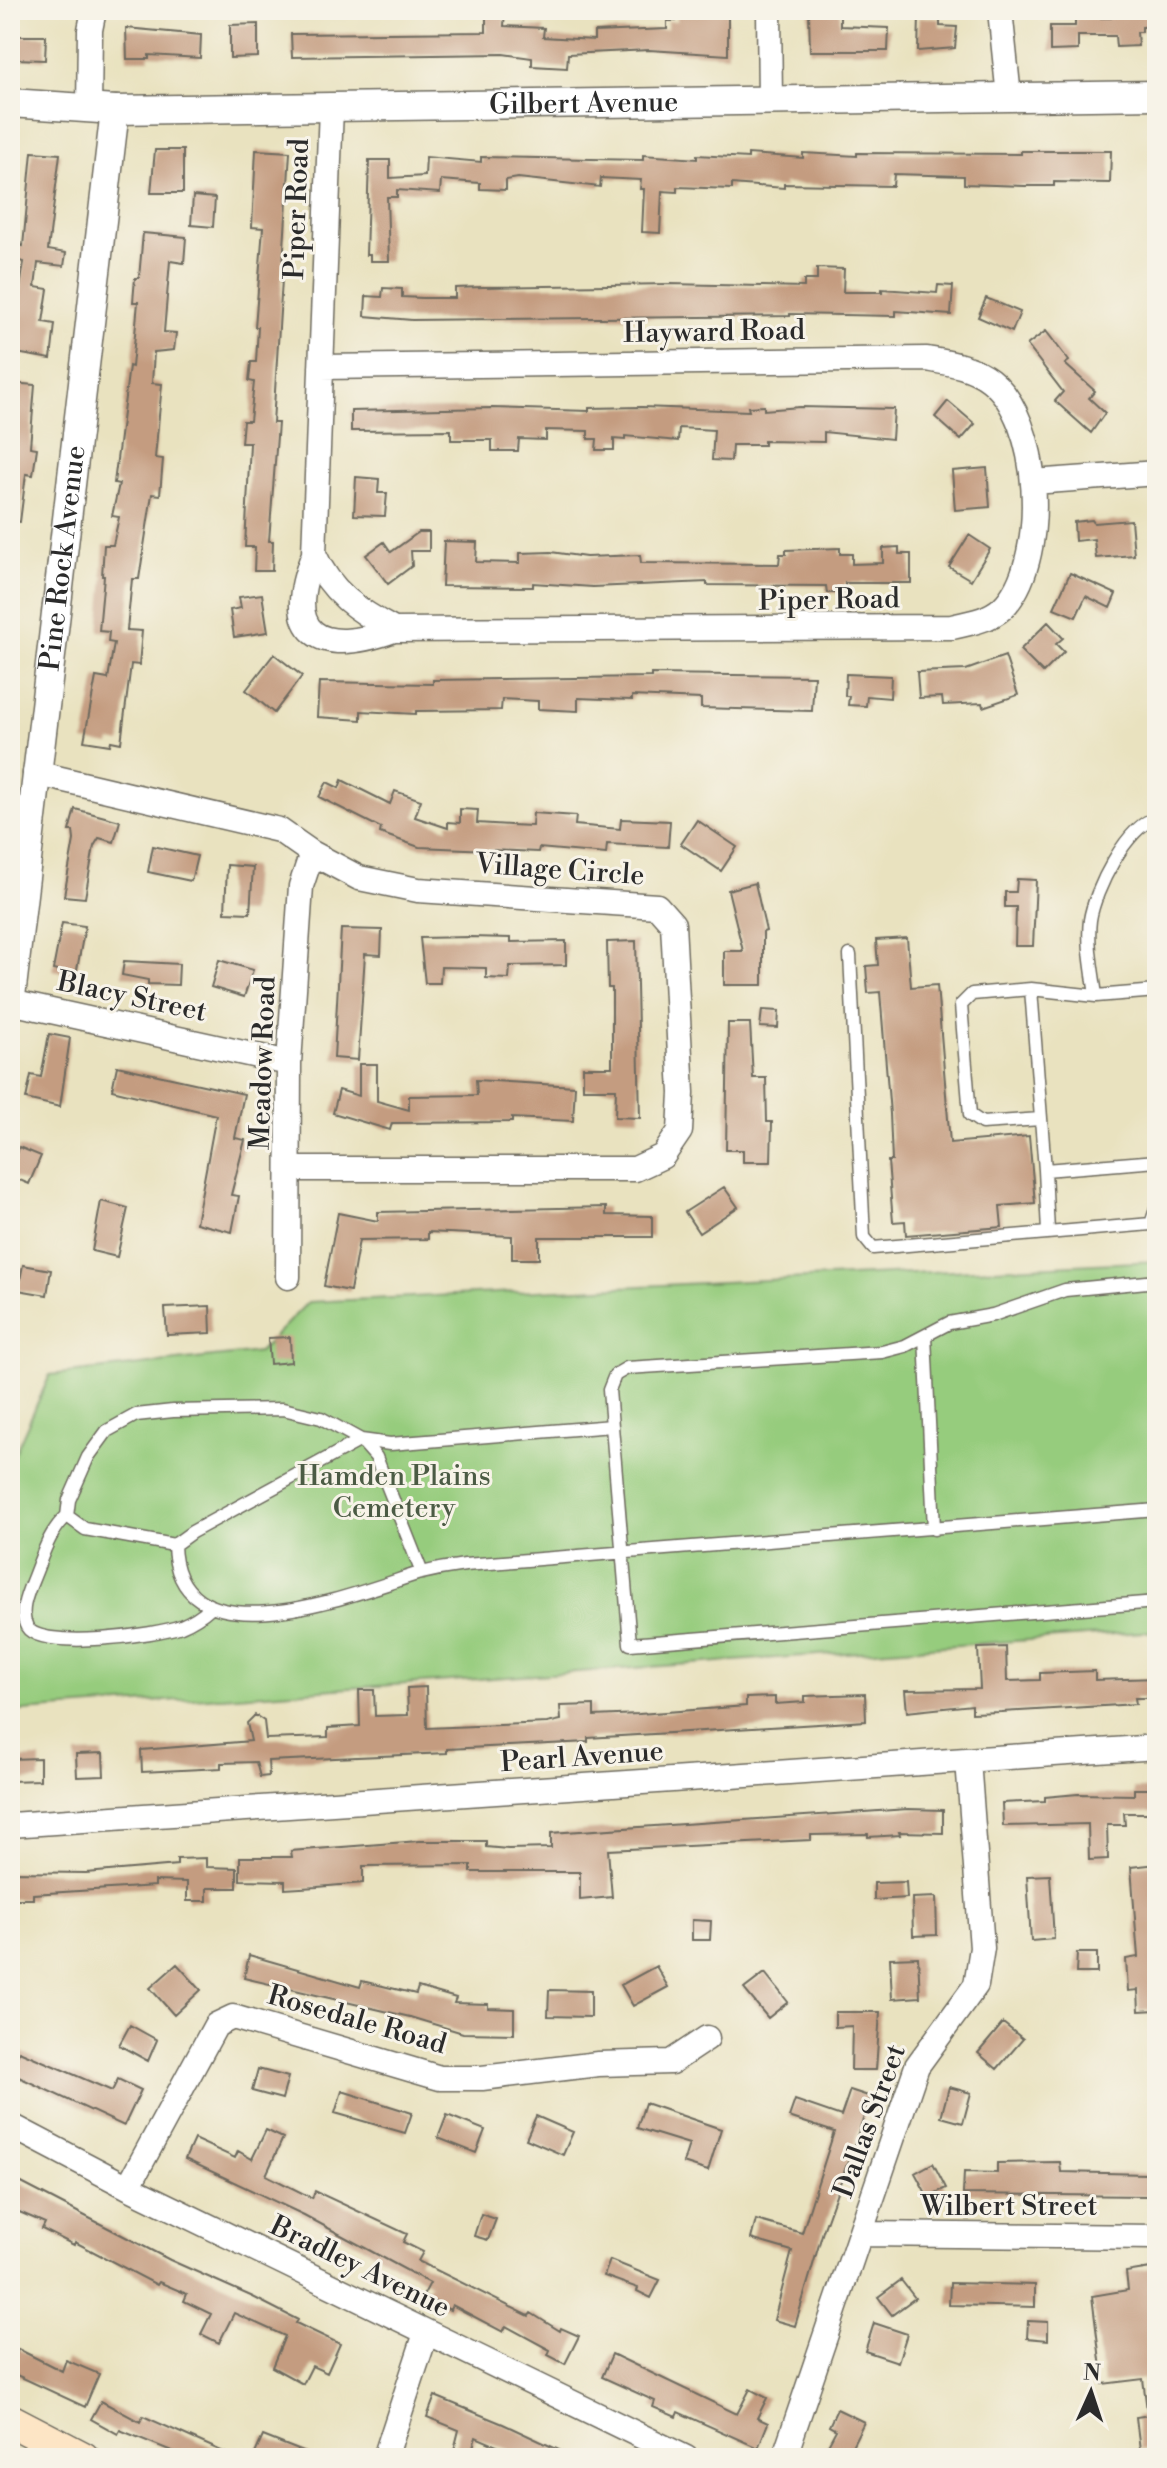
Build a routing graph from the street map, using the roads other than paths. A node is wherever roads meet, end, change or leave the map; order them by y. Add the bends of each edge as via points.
1 (94, 10) edge
2 (769, 10) edge
3 (1000, 10) edge
4 (1157, 95) edge
5 (1009, 97) junction
6 (770, 102) junction
7 (10, 103) edge
8 (331, 107) junction
9 (102, 110) junction
10 (321, 367) junction
11 (1157, 473) edge
12 (1033, 482) junction
13 (314, 554) junction
14 (394, 630) junction
15 (35, 773) junction
16 (1154, 818) edge
17 (312, 853) junction
18 (850, 955) dead end
19 (1031, 989) junction
20 (1157, 991) edge
21 (1096, 996) junction
22 (10, 1003) edge
23 (289, 1063) junction
24 (1041, 1119) junction
25 (1157, 1161) edge
26 (289, 1169) junction
27 (1045, 1170) junction
28 (1157, 1206) edge
29 (1048, 1232) junction
30 (288, 1277) dead end
31 (1157, 1281) edge
32 (925, 1336) junction
33 (612, 1426) junction
34 (361, 1440) junction
35 (1157, 1510) edge
36 (67, 1516) junction
37 (934, 1529) junction
38 (174, 1545) junction
39 (621, 1553) junction
40 (422, 1573) junction
41 (1157, 1602) edge
42 (211, 1607) junction
43 (1157, 1747) edge
44 (968, 1760) junction
45 (10, 1825) edge
46 (707, 2038) dead end
47 (10, 2125) edge
48 (128, 2187) junction
49 (862, 2234) junction
50 (1157, 2237) edge
51 (426, 2333) junction
52 (10, 2420) edge
53 (83, 2458) edge
54 (385, 2458) edge
55 (686, 2458) edge
56 (784, 2458) edge

1 - 9 street via 90,30
2 - 6 street
3 - 5 street
4 - 5 street, Gilbert Avenue
5 - 6 street, Gilbert Avenue
6 - 8 street, Gilbert Avenue
7 - 9 street, Gilbert Avenue
8 - 9 street, Gilbert Avenue
8 - 10 street, Piper Road
9 - 15 street, Pine Rock Avenue
10 - 12 street, Hayward Road via 927,359 962,365 991,380 1027,439
10 - 13 street, Piper Road
11 - 12 street
12 - 14 street, Piper Road via 1032,538 1008,602 990,617 952,627
13 - 14 street, Piper Road via 325,579 359,612
13 - 14 street, Piper Road via 301,602 305,621 317,637 361,642
15 - 17 street, Village Circle via 279,830
15 - 22 street, Pine Rock Avenue
16 - 21 lane via 1119,853 1096,894 1089,922
17 - 23 street, Meadow Road via 301,886
17 - 26 street, Village Circle via 359,878 418,890 657,906 673,924 677,949 680,1131 663,1156 635,1169
18 - 29 lane via 864,1237 873,1248
19 - 21 lane
19 - 24 lane
19 - 24 lane via 972,994 961,1005 970,1115 982,1123
20 - 21 lane
22 - 23 street, Blacy Street
23 - 26 street, Meadow Road
24 - 27 lane
25 - 27 lane
26 - 30 street, Meadow Road
27 - 29 lane
28 - 29 lane via 1151,1224
31 - 32 lane via 1065,1290 993,1315 949,1323
32 - 33 lane via 882,1352 838,1357 627,1368 615,1375 609,1390
32 - 37 lane
33 - 34 lane via 432,1443
33 - 39 lane
34 - 36 lane via 321,1418 283,1409 136,1415 107,1431 88,1457
34 - 38 lane
34 - 40 lane via 381,1466
35 - 37 lane
36 - 38 lane via 85,1529
36 - 42 lane via 44,1550 26,1597 23,1613 36,1637 58,1641 177,1627 199,1619
37 - 39 lane
38 - 42 lane via 185,1583
39 - 40 lane
39 - 41 lane via 630,1644
40 - 42 lane via 296,1610
43 - 44 street, Pearl Avenue
44 - 45 street, Pearl Avenue
44 - 49 street, Dallas Street via 982,1948 976,1985 917,2066
46 - 48 street, Rosedale Road via 671,2062 440,2078 233,2017 216,2025
47 - 48 street, Bradley Avenue
48 - 51 street, Bradley Avenue
49 - 50 street, Wilbert Street
49 - 56 street, Dallas Street
51 - 54 street
51 - 55 street, Bradley Avenue
52 - 53 main road

